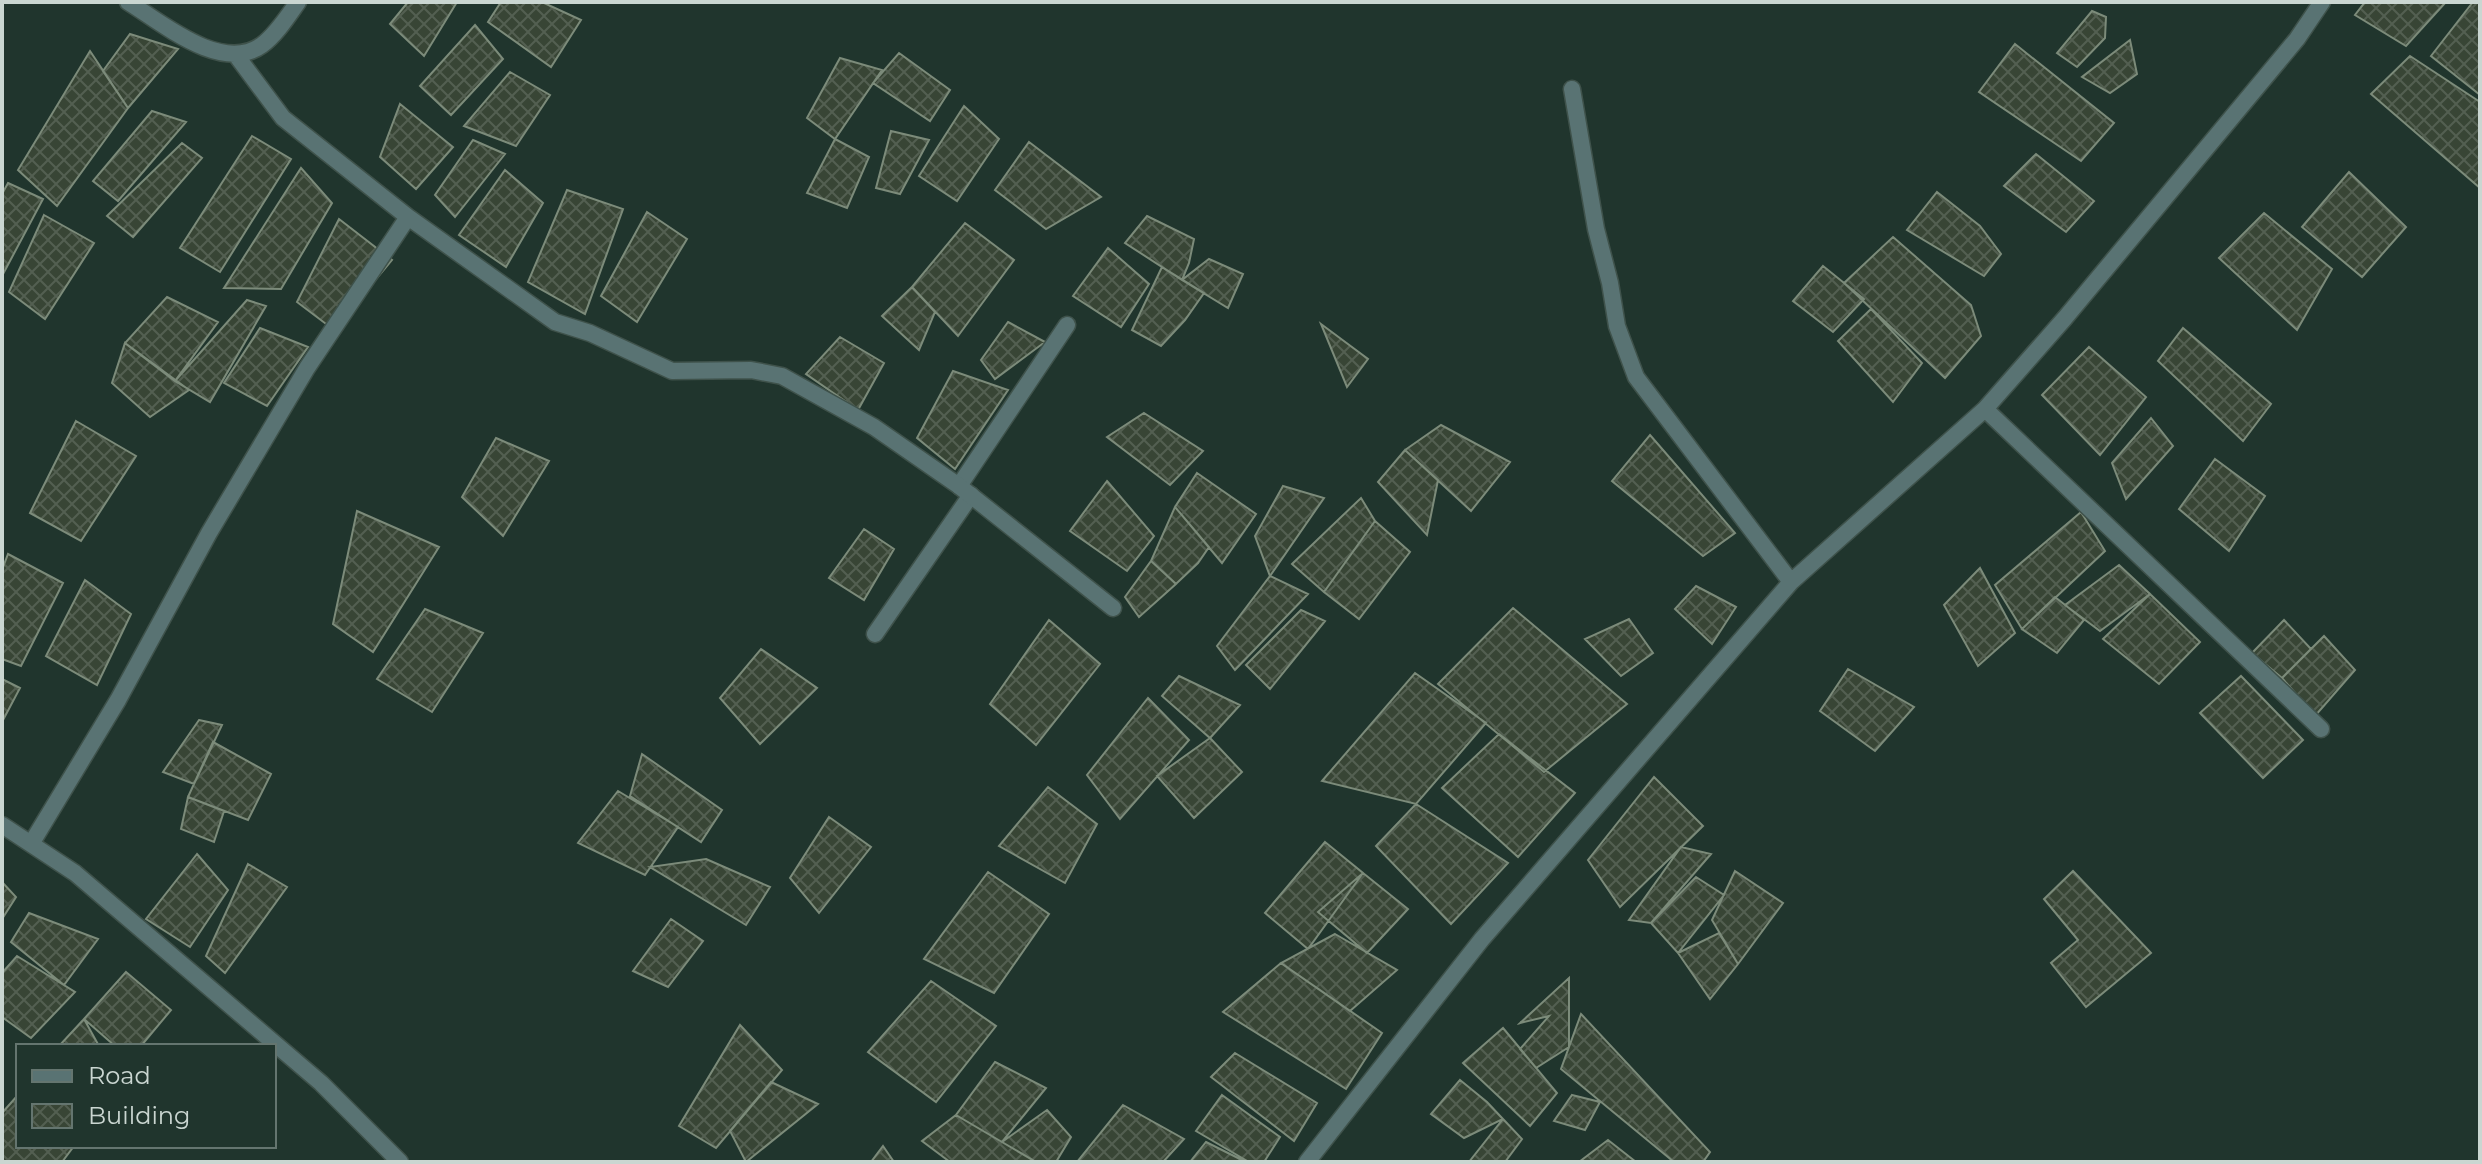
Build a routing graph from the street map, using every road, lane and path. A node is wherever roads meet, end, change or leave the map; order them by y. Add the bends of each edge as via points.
1 (128, 2) edge
2 (298, 2) edge
3 (2322, 2) edge
4 (236, 55) junction
5 (1572, 89) dead end
6 (408, 217) junction
7 (1067, 325) dead end
8 (1985, 409) junction
9 (965, 490) junction
10 (1791, 582) junction
11 (1113, 608) dead end
12 (875, 634) dead end
13 (2321, 729) dead end
14 (2, 825) edge
15 (31, 844) junction
16 (275, 1044) edge
17 (276, 1045) edge
18 (400, 1162) edge
19 (1307, 1162) edge

1 - 4 street via 203,48
2 - 4 street via 261,45
3 - 8 street via 2297,39
4 - 6 street via 283,118
5 - 10 street via 1617,326 1636,377
6 - 9 street via 555,322 672,371 751,370 782,376 874,427
6 - 15 street via 307,368
7 - 9 street
8 - 10 street
8 - 13 street
9 - 11 street
9 - 12 street
10 - 19 street via 1482,939
14 - 15 street
15 - 16 street via 75,873
17 - 18 street

